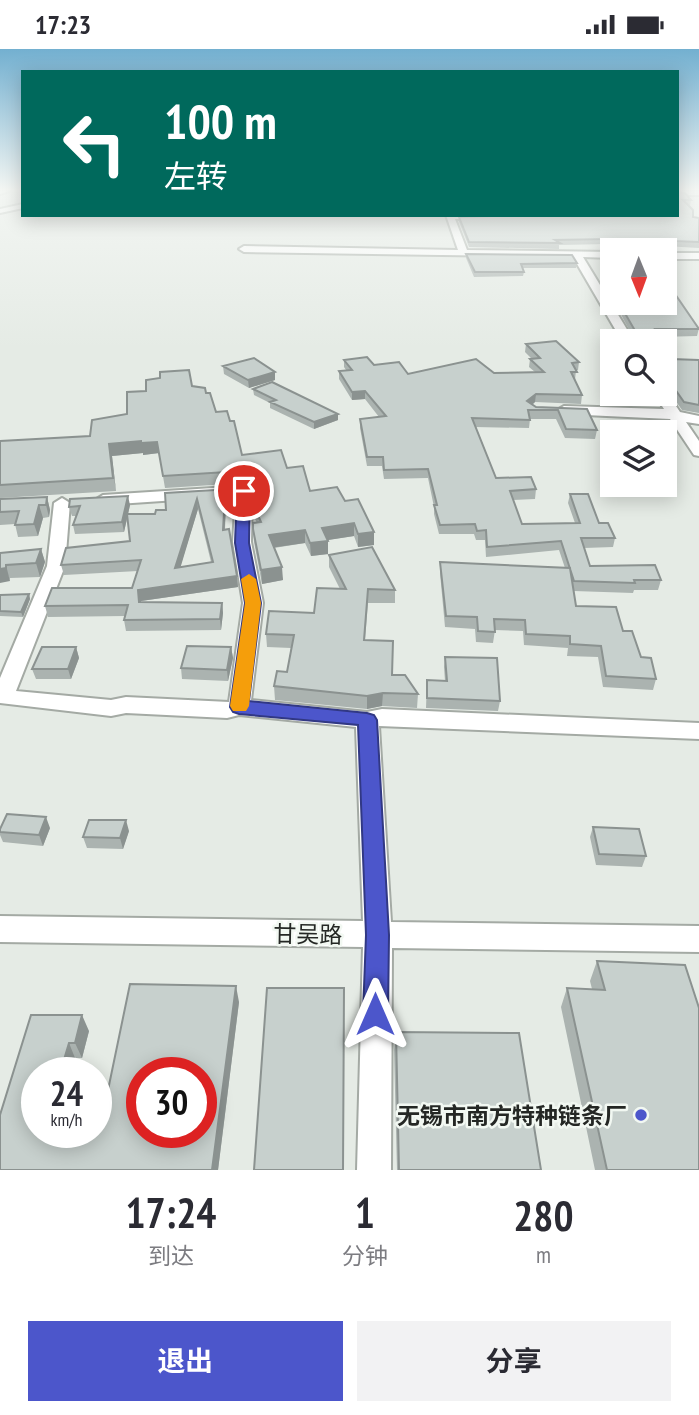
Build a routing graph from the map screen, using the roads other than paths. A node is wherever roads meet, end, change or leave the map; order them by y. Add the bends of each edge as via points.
1 (460, 243) edge
2 (244, 249) dead end
3 (463, 252) junction
4 (600, 255) edge
5 (577, 256) junction
6 (677, 256) edge
7 (699, 256) edge
8 (621, 329) edge
9 (669, 406) edge
10 (548, 410) edge
11 (676, 416) junction
12 (699, 420) edge
13 (699, 453) edge
14 (239, 707) junction
15 (367, 720) junction
16 (699, 731) edge
17 (0, 929) edge
18 (377, 935) junction
19 (699, 939) edge
20 (374, 1170) edge

1 - 3 street
2 - 3 street
3 - 5 street
4 - 5 street
5 - 8 street
6 - 7 street
9 - 11 street
10 - 11 street
11 - 12 street
11 - 13 street
14 - 14 street via 227,711 111,708 8,698 5,692 56,566 69,502 244,491 242,543 253,603
14 - 15 street
15 - 16 street
15 - 18 street
17 - 18 street, 甘吴路
18 - 19 street, 甘吴路
18 - 20 street

